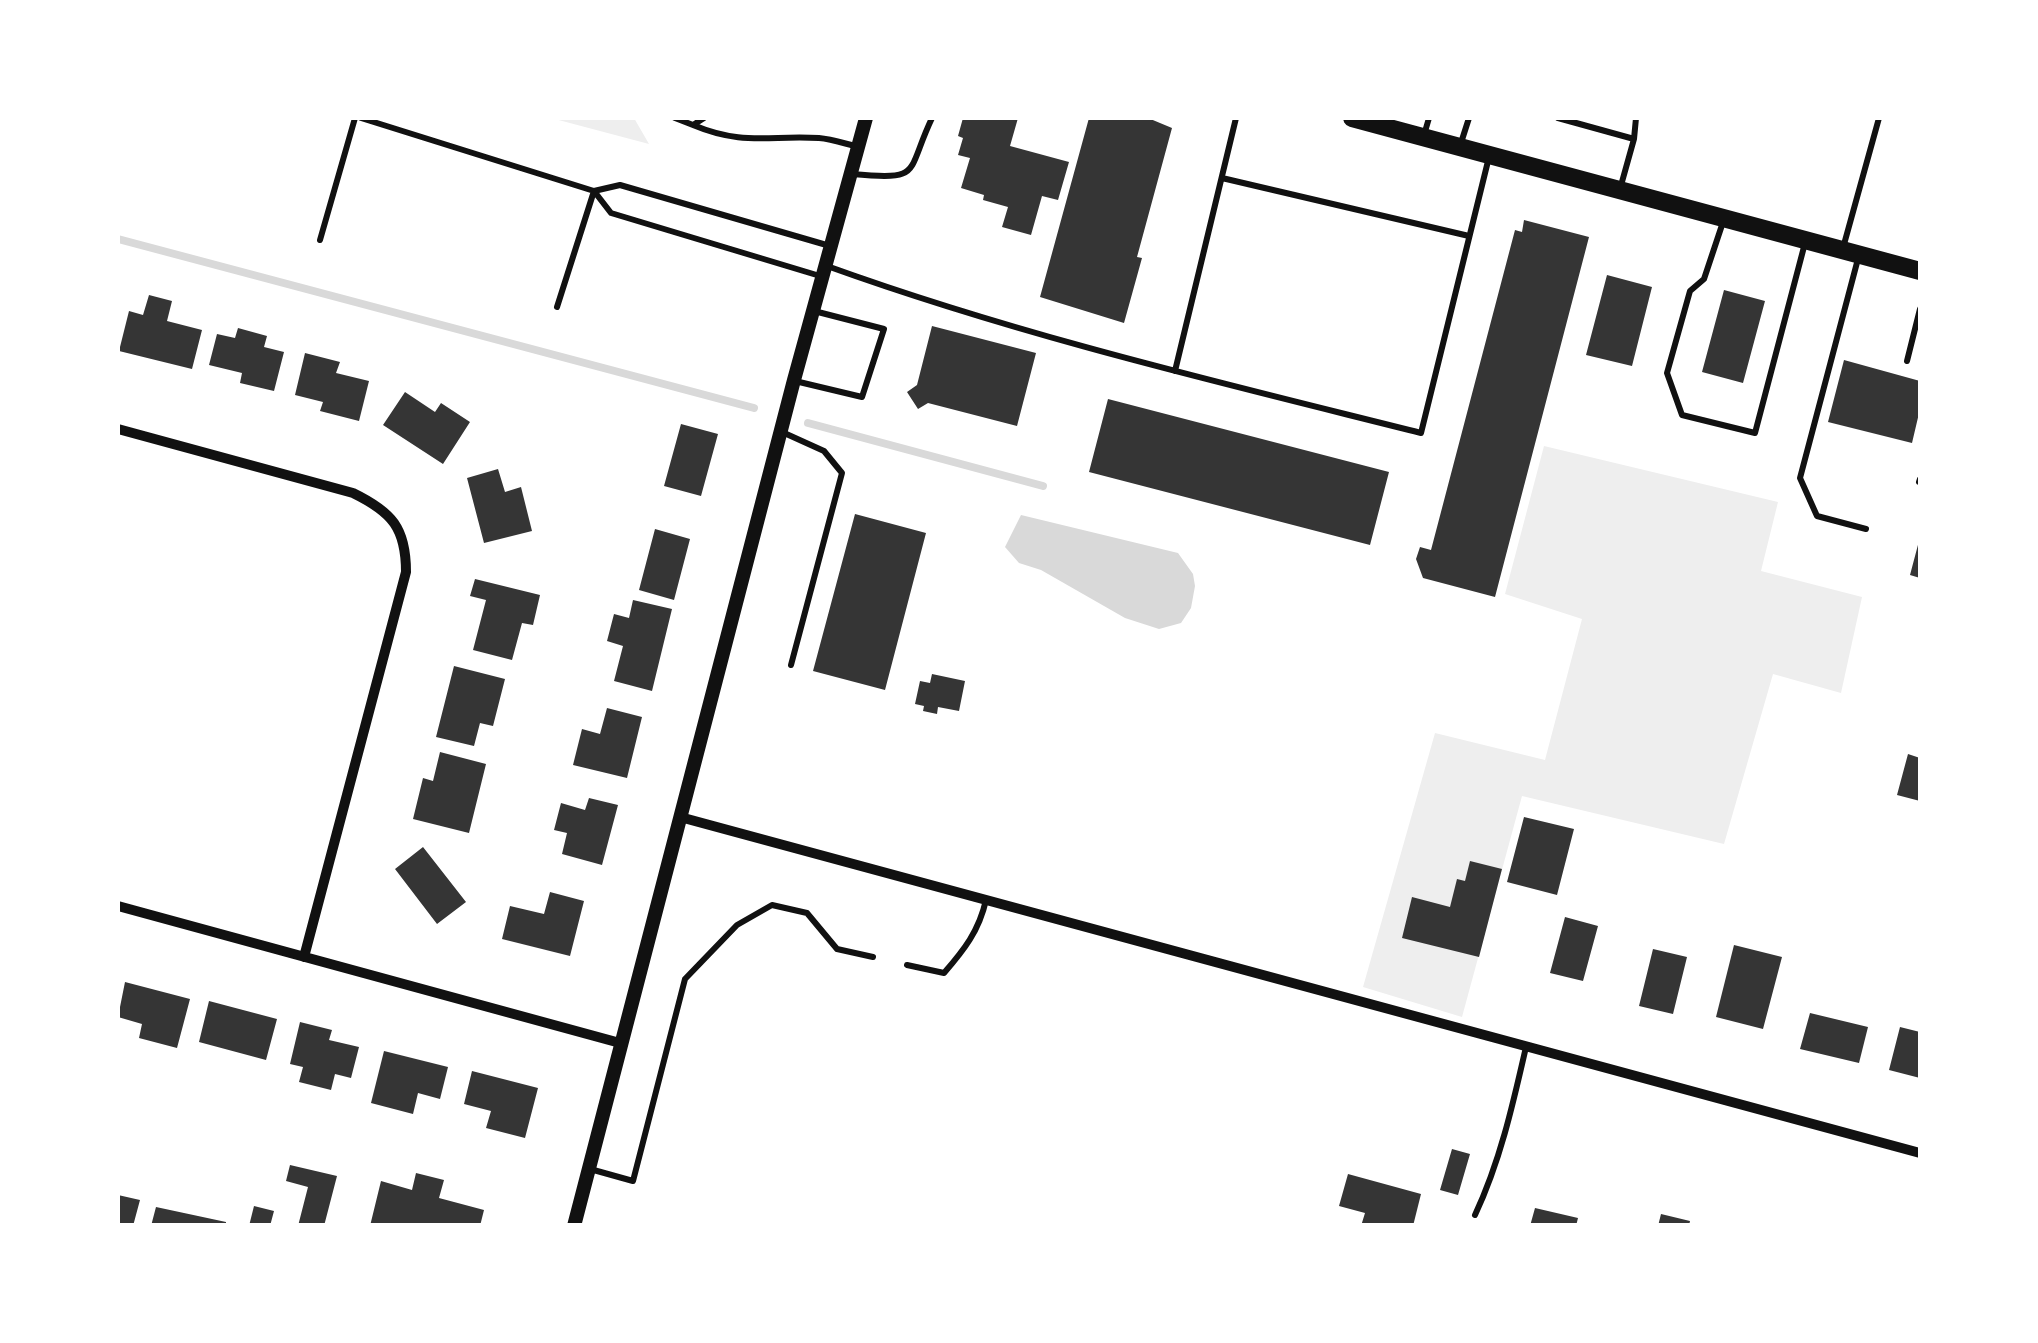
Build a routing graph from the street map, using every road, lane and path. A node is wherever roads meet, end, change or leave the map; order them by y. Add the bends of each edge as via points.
1 (358, 118) edge
2 (674, 118) edge
3 (704, 118) edge
4 (866, 118) edge
5 (932, 118) edge
6 (1236, 118) edge
7 (1352, 118) edge
8 (1429, 118) edge
9 (1469, 118) edge
10 (1558, 118) edge
11 (1636, 118) edge
12 (1879, 118) edge
13 (692, 125) junction
14 (1423, 137) junction
15 (1634, 139) junction
16 (859, 147) junction
17 (1460, 147) junction
18 (1490, 155) junction
19 (852, 174) junction
20 (1222, 178) junction
21 (594, 190) junction
22 (1620, 190) junction
23 (1724, 218) junction
24 (1468, 236) junction
25 (320, 240) dead end
26 (1806, 240) junction
27 (831, 246) junction
28 (1851, 252) junction
29 (824, 271) junction
30 (1920, 271) edge
31 (558, 308) dead end
32 (813, 310) junction
33 (1920, 310) edge
34 (1906, 361) dead end
35 (1176, 371) junction
36 (794, 380) junction
37 (118, 429) edge
38 (780, 432) junction
39 (1866, 529) dead end
40 (791, 665) dead end
41 (680, 817) junction
42 (986, 900) junction
43 (118, 906) edge
44 (304, 957) junction
45 (872, 957) dead end
46 (907, 966) dead end
47 (620, 1043) junction
48 (1526, 1046) junction
49 (1920, 1153) edge
50 (589, 1168) junction
51 (1476, 1216) dead end
52 (574, 1226) edge

1 - 21 lane
1 - 25 lane
2 - 13 lane
3 - 13 lane
4 - 16 street
5 - 19 lane via 907,173
6 - 20 lane
7 - 14 main road
8 - 14 lane
9 - 17 lane
10 - 15 lane
11 - 15 lane
12 - 28 lane
13 - 16 lane via 720,137 823,138
14 - 17 main road
15 - 22 lane
16 - 19 street
17 - 18 main road
18 - 22 main road
18 - 24 lane
19 - 27 street
20 - 24 lane
20 - 35 lane
21 - 27 lane via 620,185
21 - 29 lane via 611,214
21 - 31 lane
22 - 23 main road
23 - 26 main road
23 - 26 lane via 1704,280 1690,291 1667,373 1682,415 1754,433
24 - 35 lane via 1421,434
26 - 28 main road
27 - 29 street
28 - 30 main road
28 - 39 lane via 1800,478 1817,516
29 - 32 street
29 - 35 lane
32 - 36 street
32 - 36 lane via 884,329 862,397
33 - 34 lane
36 - 38 street
37 - 44 street via 353,493 382,508 398,527 406,572
38 - 40 lane via 824,451 842,473
38 - 41 street
41 - 42 street
41 - 47 street
42 - 46 lane via 980,924 944,973
42 - 48 street
43 - 44 street
44 - 47 street
45 - 50 lane via 838,949 807,914 772,905 737,925 686,978 633,1181
47 - 50 street
48 - 49 street
48 - 51 lane
50 - 52 street

